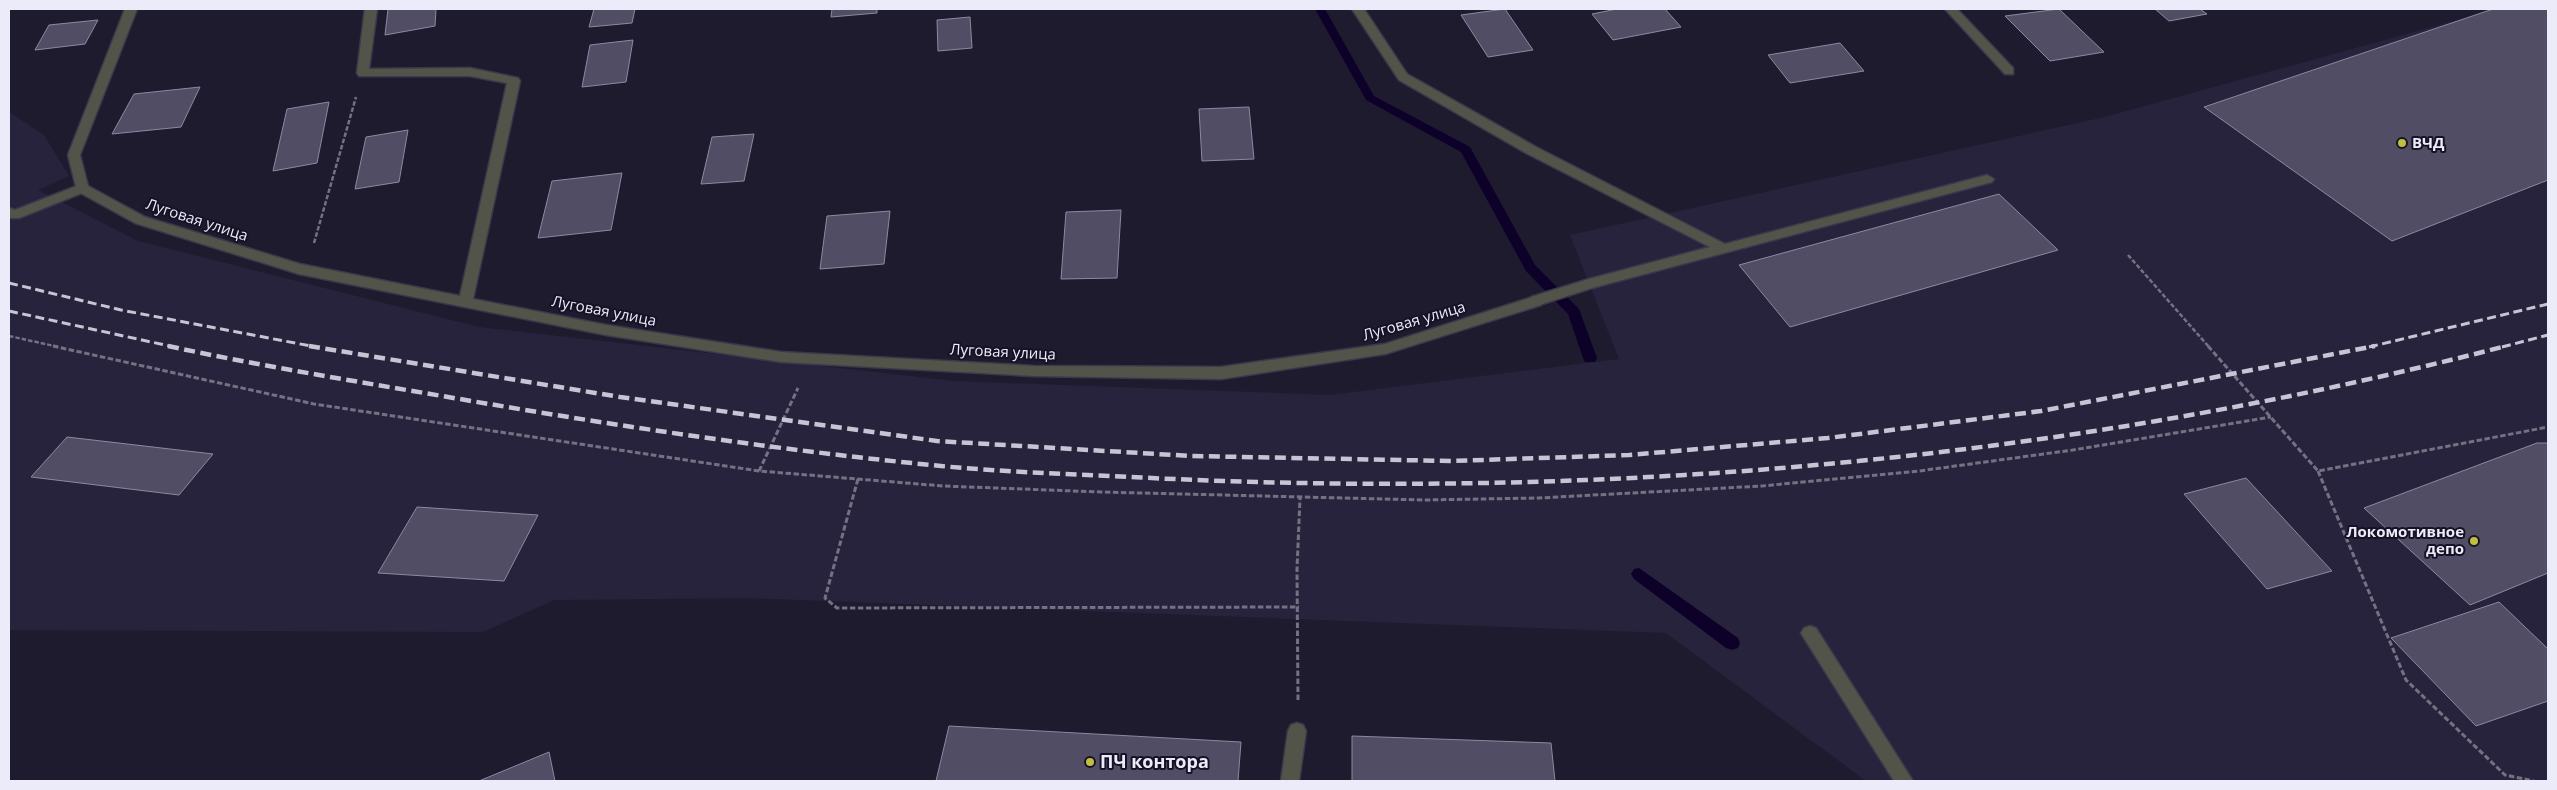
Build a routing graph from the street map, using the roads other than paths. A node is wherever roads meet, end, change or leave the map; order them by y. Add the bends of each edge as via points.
1 (131, 9) edge
2 (370, 9) edge
3 (1358, 9) edge
4 (1951, 9) edge
5 (2009, 70) dead end
6 (1988, 179) dead end
7 (82, 188) junction
8 (9, 212) edge
9 (1722, 248) junction
10 (466, 300) junction
11 (1810, 634) dead end
12 (1297, 731) road end
13 (1290, 781) edge
14 (1904, 781) edge

1 - 7 street via 74,155
2 - 10 street via 363,72 470,72 514,81
3 - 9 street via 1404,77 1531,150
4 - 5 street
6 - 9 street, Луговая улица
7 - 8 street via 14,215
7 - 10 street, Луговая улица via 140,220 306,270
9 - 10 street, Луговая улица via 1589,284 1385,349 1221,373 1034,371 781,357 606,330
11 - 14 street
12 - 13 street

